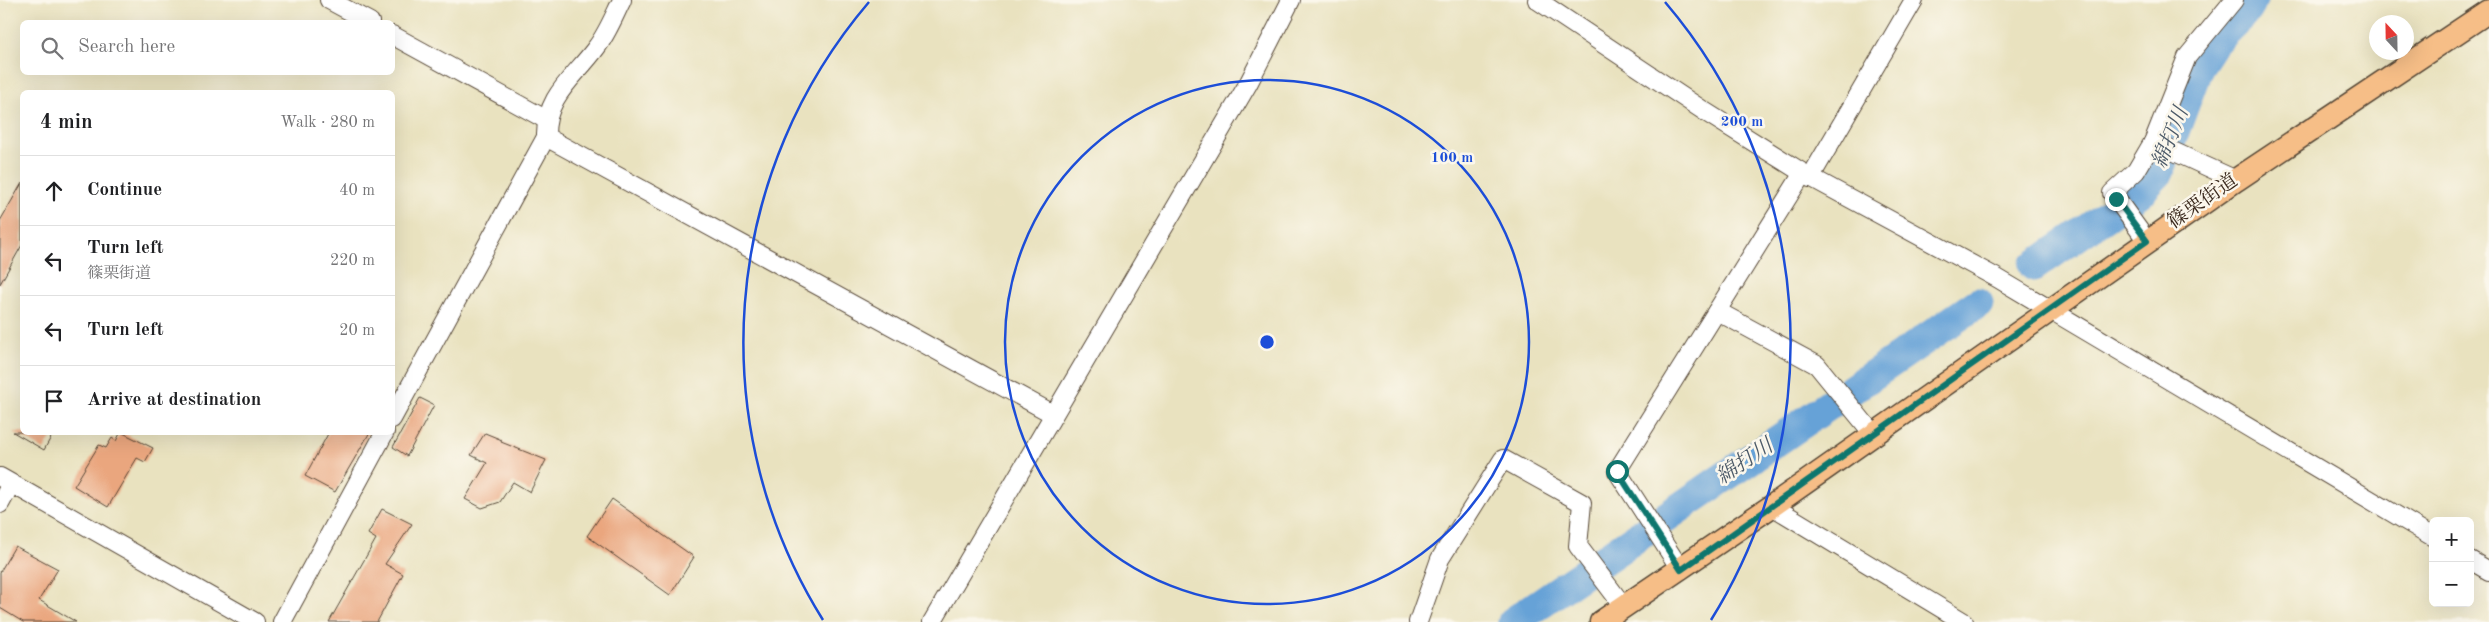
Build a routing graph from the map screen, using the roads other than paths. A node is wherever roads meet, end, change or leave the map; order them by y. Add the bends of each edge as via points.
1 (329, 0) edge
2 (622, 0) edge
3 (1291, 0) edge
4 (1537, 0) edge
5 (1914, 0) edge
6 (2234, 0) edge
7 (2489, 11) edge
8 (366, 20) edge
9 (395, 37) edge
10 (546, 128) junction
11 (2156, 143) junction
12 (1806, 176) junction
13 (2236, 180) junction
14 (2147, 241) junction
15 (2051, 310) junction
16 (1717, 311) junction
17 (395, 412) edge
18 (1053, 414) junction
19 (383, 435) edge
20 (1874, 435) junction
21 (6, 480) edge
22 (0, 504) edge
23 (1772, 506) junction
24 (2429, 535) edge
25 (2473, 562) edge
26 (1681, 570) junction
27 (2489, 571) edge
28 (1624, 607) junction
29 (255, 622) edge
30 (282, 622) edge
31 (932, 622) edge
32 (1418, 622) edge
33 (1601, 622) edge
34 (1964, 622) edge

1 - 8 street
2 - 10 street via 597,47 558,94
3 - 18 street via 1248,84
4 - 12 street
5 - 12 street
6 - 11 street via 2187,57
7 - 13 main road, 篠栗街道
9 - 10 street
10 - 17 street
10 - 18 street
11 - 13 street
11 - 14 street via 2136,170 2112,193
12 - 15 street
12 - 16 street
13 - 14 main road, 篠栗街道
14 - 15 main road, 篠栗街道
15 - 20 main road, 篠栗街道
15 - 24 street
16 - 20 street via 1817,365
16 - 26 street via 1617,471
18 - 31 street
19 - 30 street
20 - 23 main road, 篠栗街道
21 - 22 street
21 - 29 street
23 - 26 main road, 篠栗街道
23 - 34 street
25 - 27 street
26 - 28 main road, 篠栗街道
28 - 32 street via 1578,546 1582,503 1503,459 1440,559
28 - 33 main road, 篠栗街道

